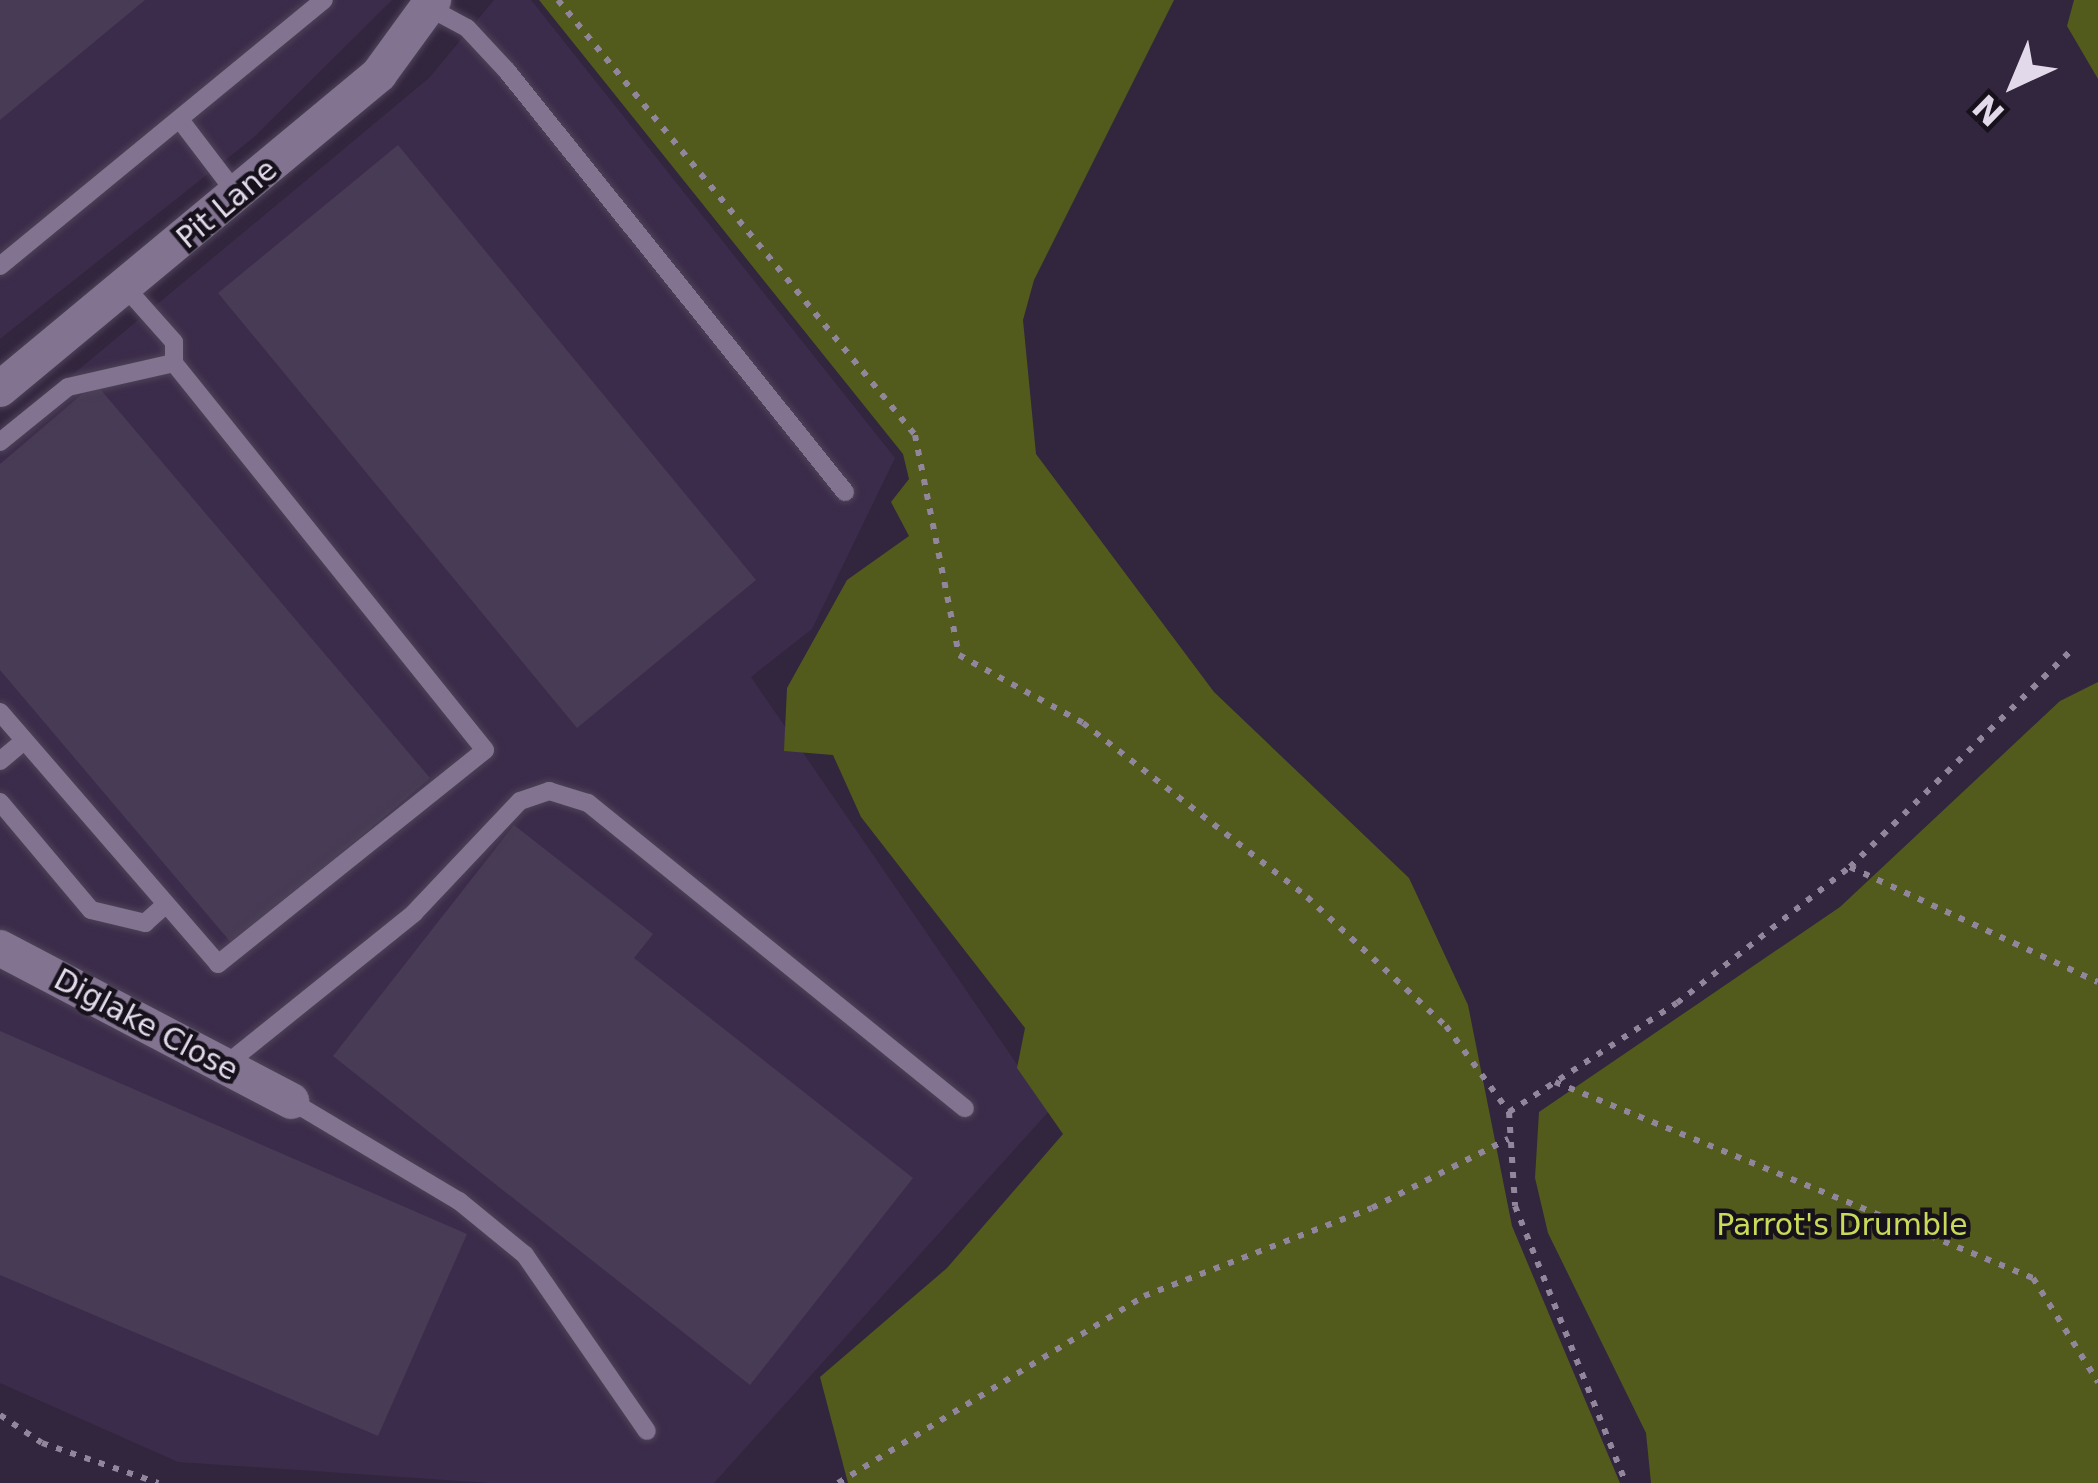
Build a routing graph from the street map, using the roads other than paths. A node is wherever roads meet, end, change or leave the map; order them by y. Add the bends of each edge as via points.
1 (324, 0) edge
2 (431, 4) edge
3 (184, 125) junction
4 (238, 196) junction
5 (0, 266) edge
6 (127, 288) junction
7 (174, 364) junction
8 (0, 388) edge
9 (0, 442) edge
10 (845, 492) dead end
11 (0, 712) edge
12 (24, 741) junction
13 (0, 761) edge
14 (1, 809) edge
15 (163, 908) junction
16 (0, 948) edge
17 (224, 1066) junction
18 (291, 1101) joint
19 (965, 1108) dead end
20 (647, 1431) dead end

1 - 3 lane
2 - 4 street, Pit Lane via 379,74
2 - 10 lane via 507,71
3 - 4 lane
3 - 5 lane
4 - 6 street, Pit Lane
6 - 7 lane via 174,342
6 - 8 street, Pit Lane
7 - 9 lane via 68,388
7 - 15 lane via 485,750 228,962 207,960
11 - 12 lane
12 - 13 lane
12 - 15 lane
14 - 15 lane via 92,910 145,922
16 - 17 street, Diglake Close
17 - 18 street, Diglake Close
17 - 19 lane via 414,913 520,801 550,791 588,802
18 - 20 lane via 460,1201 525,1255

